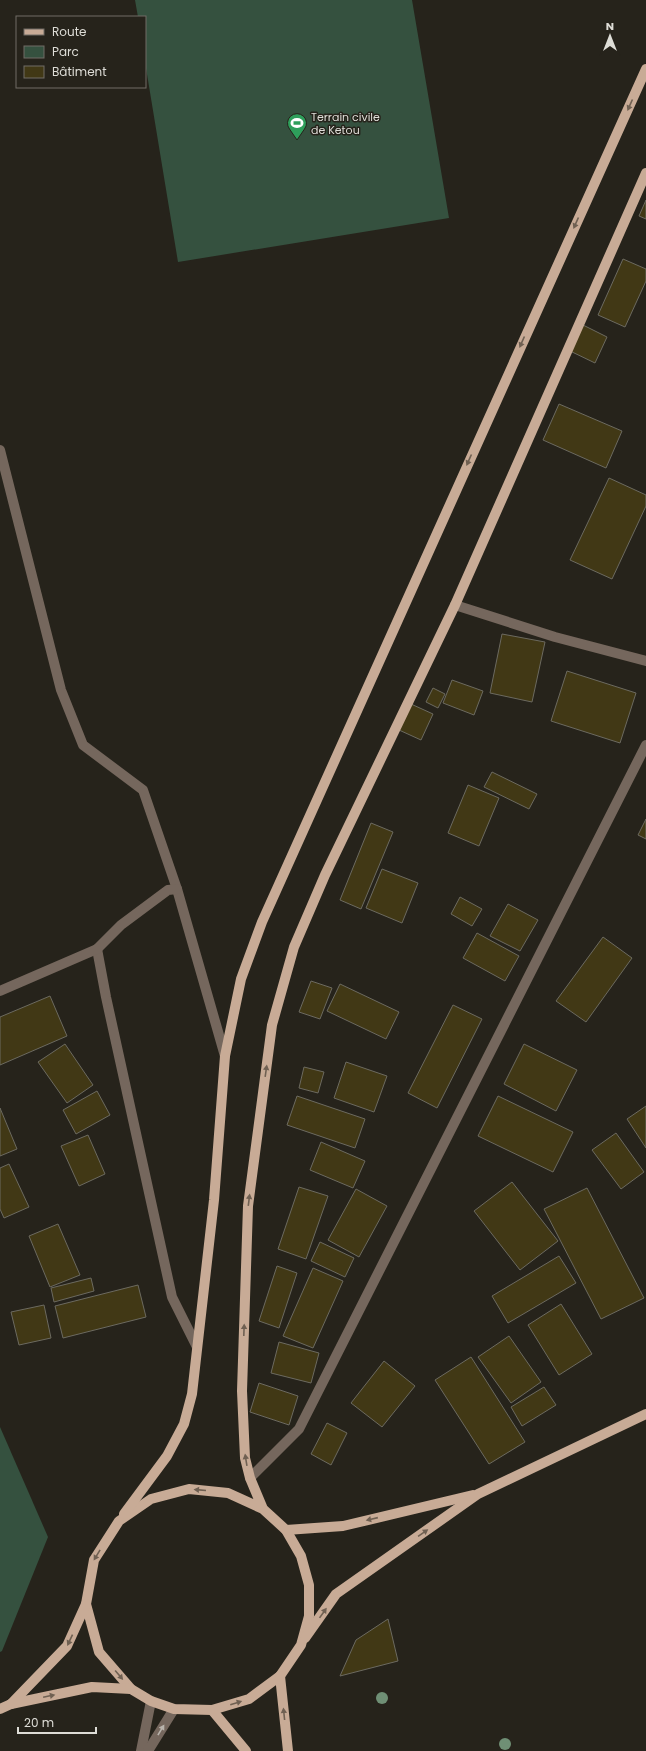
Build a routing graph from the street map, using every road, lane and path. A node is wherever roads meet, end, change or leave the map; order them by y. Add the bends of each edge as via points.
1 (646, 69) edge
2 (646, 173) edge
3 (0, 450) edge
4 (455, 605) junction
5 (646, 661) edge
6 (646, 745) edge
7 (177, 889) junction
8 (97, 949) junction
9 (0, 991) edge
10 (225, 1056) junction
11 (197, 1347) junction
12 (646, 1414) edge
13 (250, 1478) junction
14 (478, 1494) junction
15 (263, 1509) junction
16 (119, 1522) junction
17 (286, 1530) junction
18 (86, 1604) junction
19 (301, 1645) junction
20 (280, 1676) junction
21 (131, 1689) junction
22 (151, 1701) junction
23 (11, 1704) junction
24 (0, 1709) edge
25 (174, 1709) junction
26 (212, 1710) junction
27 (141, 1751) edge
28 (148, 1751) edge
29 (246, 1751) edge
30 (288, 1751) edge

1 -> 10 main road via 262,922 241,979
2 - 4 main road
3 - 7 street via 61,690 83,745 143,790
4 - 5 street via 555,637
13 -> 4 main road via 245,1458 242,1391 248,1206 272,1025 294,947 316,896
6 - 13 street via 299,1429
7 - 8 street via 168,890 127,920
7 - 10 street
8 - 9 street
8 - 11 street via 172,1296
10 - 11 main road via 214,1200
11 - 16 main road via 192,1394 184,1424 167,1456
12 - 14 main road
13 - 15 main road
14 -> 17 main road via 343,1526
19 -> 14 main road via 336,1594
15 -> 16 main road via 228,1493 189,1489 151,1499
15 - 17 main road
16 -> 18 main road via 94,1560
17 - 19 main road via 301,1556 309,1585 309,1616
18 -> 21 main road via 99,1652
18 -> 23 main road via 67,1646
19 - 20 main road
26 -> 20 main road via 249,1699
30 -> 20 main road
21 - 22 main road
23 -> 21 main road via 92,1687
22 - 25 main road
22 - 27 street
23 - 24 main road
25 - 26 main road
28 -> 25 street
26 - 29 main road

